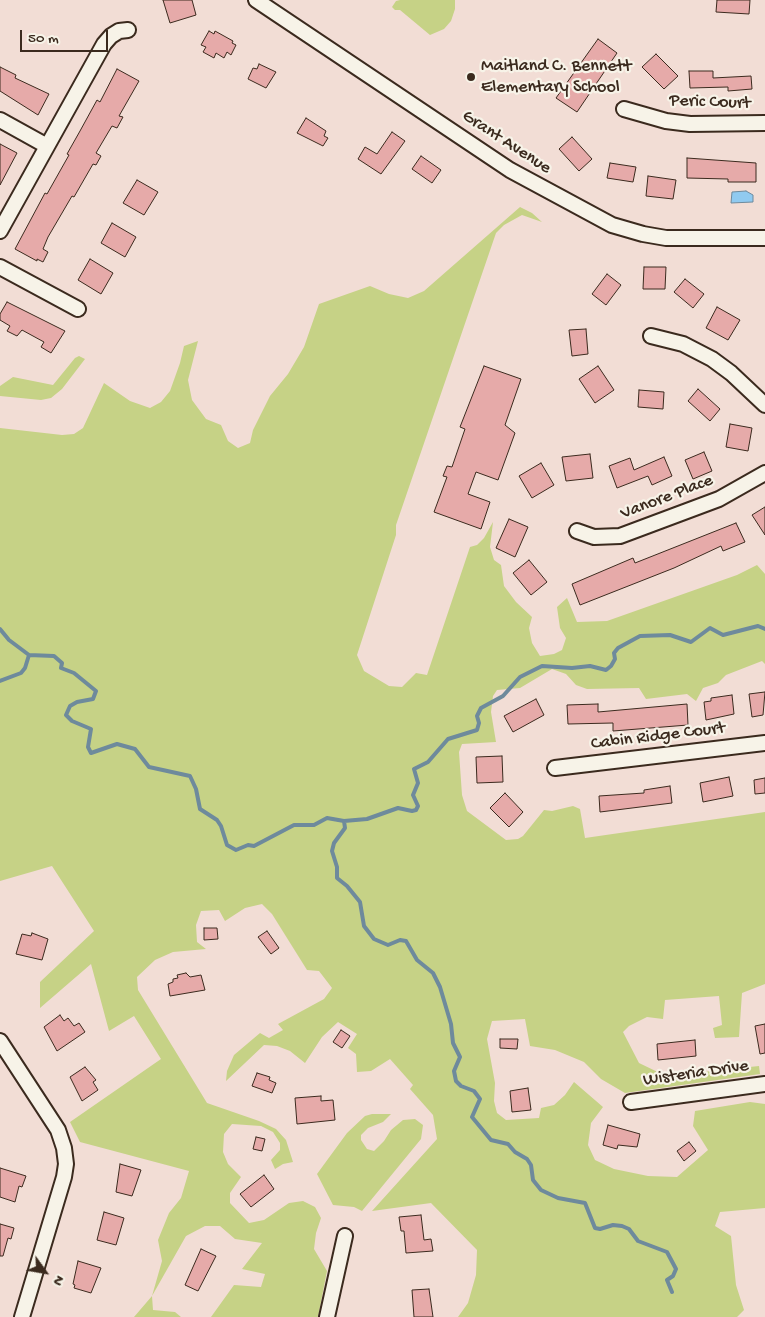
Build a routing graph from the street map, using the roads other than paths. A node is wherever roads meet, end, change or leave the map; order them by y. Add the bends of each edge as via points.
1 (256, 0) edge
2 (128, 30) dead end
3 (624, 110) dead end
4 (0, 120) edge
5 (765, 123) edge
6 (47, 146) junction
7 (0, 231) edge
8 (765, 238) edge
9 (0, 267) edge
10 (78, 309) dead end
11 (651, 336) dead end
12 (765, 406) edge
13 (765, 473) edge
14 (577, 531) dead end
15 (765, 742) edge
16 (555, 768) dead end
17 (0, 1041) edge
18 (765, 1084) edge
19 (632, 1102) dead end
20 (345, 1236) dead end
21 (22, 1317) edge
22 (327, 1317) edge

1 - 8 street, Grant Avenue via 510,170 612,224 666,238
2 - 6 street via 119,31 104,44
3 - 5 street, Peric Court via 690,124
4 - 6 street
6 - 7 street
9 - 10 street
11 - 12 street via 683,344 712,359 732,373
13 - 14 street, Vanore Place via 719,500 620,536 594,536
15 - 16 street, Cabin Ridge Court
17 - 21 street via 58,1130 65,1156 64,1177
18 - 19 street, Wisteria Drive
20 - 22 street

